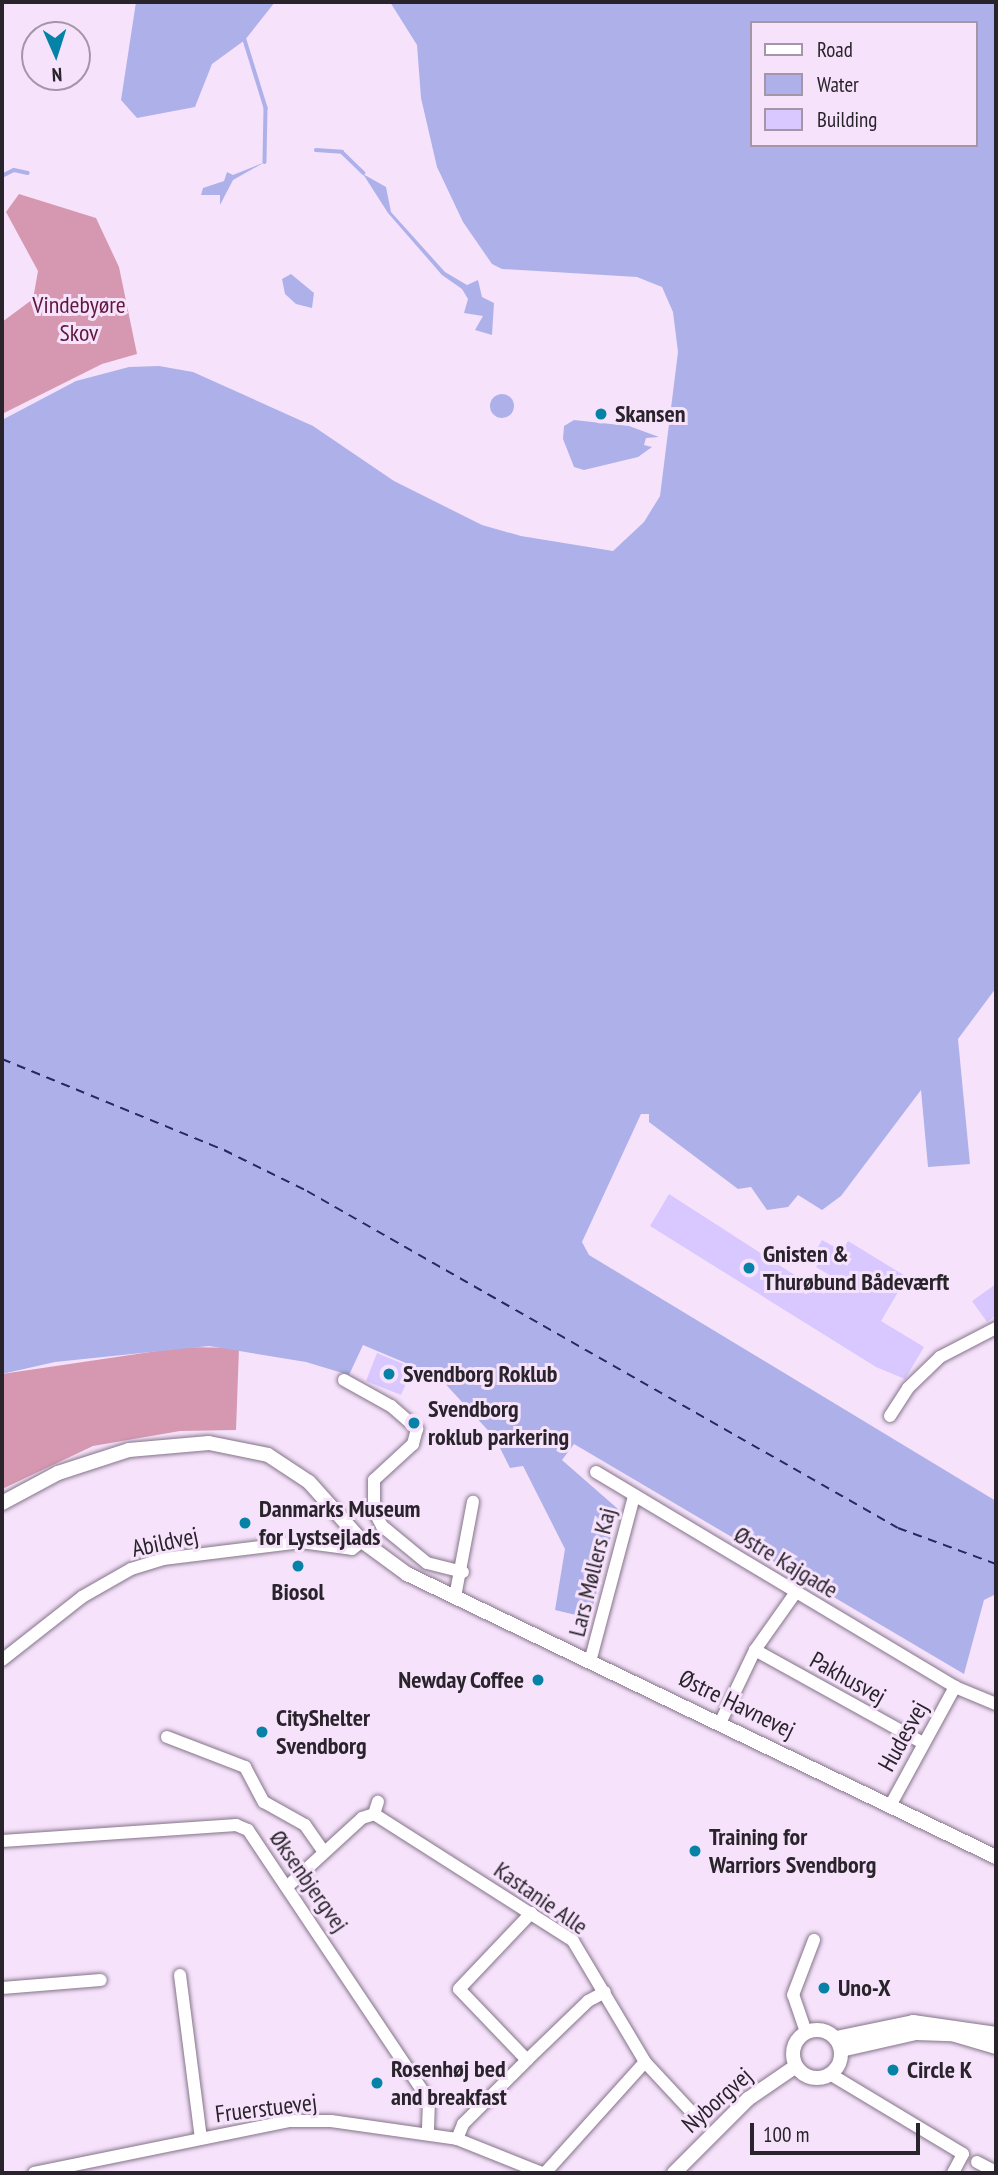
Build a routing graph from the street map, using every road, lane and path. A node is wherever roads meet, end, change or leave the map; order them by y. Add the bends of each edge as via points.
1 (996, 1328) edge
2 (344, 1380) dead end
3 (890, 1416) dead end
4 (596, 1472) dead end
5 (634, 1496) junction
6 (473, 1502) dead end
7 (2, 1503) edge
8 (362, 1541) junction
9 (463, 1572) junction
10 (796, 1592) junction
11 (455, 1597) junction
12 (755, 1650) junction
13 (591, 1658) junction
14 (2, 1660) edge
15 (955, 1688) junction
16 (996, 1704) edge
17 (721, 1721) junction
18 (167, 1737) dead end
19 (921, 1742) junction
20 (890, 1806) junction
21 (2, 1841) edge
22 (323, 1851) junction
23 (996, 1857) edge
24 (289, 1885) junction
25 (531, 1913) junction
26 (814, 1940) dead end
27 (180, 1975) dead end
28 (101, 1980) dead end
29 (2, 1988) edge
30 (605, 1992) junction
31 (806, 2032) junction
32 (996, 2034) edge
33 (838, 2044) junction
34 (996, 2047) edge
35 (527, 2060) junction
36 (645, 2062) junction
37 (796, 2066) junction
38 (830, 2074) junction
39 (698, 2119) dead end
40 (428, 2134) junction
41 (201, 2138) junction
42 (457, 2139) junction
43 (977, 2162) dead end
44 (515, 2169) edge
45 (996, 2172) edge
46 (34, 2173) edge
47 (543, 2173) edge
48 (674, 2173) edge
49 (953, 2173) edge

1 - 3 street via 940,1357 906,1391
2 - 9 street via 391,1406 417,1429 413,1444 374,1480 374,1511 382,1526 427,1563
4 - 5 street, Østre Kajgade
5 - 10 street, Østre Kajgade
5 - 13 street, Lars Møllers Kaj
6 - 9 street
7 - 8 street, Østre Havnevej via 93,1460 161,1445 223,1444 289,1467
8 - 11 street, Østre Havnevej via 407,1574
8 - 14 street, Abildvej via 352,1549 301,1542 163,1559 131,1569 82,1597
9 - 11 street
10 - 12 street
10 - 15 street, Østre Kajgade
11 - 13 street, Østre Havnevej
12 - 17 street
12 - 19 street, Pakhusvej
13 - 17 street, Østre Havnevej
15 - 16 street, Østre Kajgade
15 - 19 street, Hudesvej
17 - 20 street, Østre Havnevej
18 - 22 street via 244,1768 264,1802 305,1825
19 - 20 street, Hudesvej
20 - 23 street, Østre Havnevej
21 - 24 street, Øksenbjergvej via 236,1825 248,1830
22 - 24 street
22 - 25 street, Kastanie Alle via 376,1808
24 - 40 street, Øksenbjergvej via 429,2100
25 - 30 street, Kastanie Alle via 573,1941
25 - 35 street via 459,1989
26 - 31 street via 793,1995
27 - 41 street
28 - 29 street
30 - 35 street via 588,2001
30 - 36 street, Kastanie Alle
31 - 33 street via 825,2031
31 - 37 street via 793,2047
32 - 33 street via 913,2022
33 - 34 street via 926,2033
33 - 38 street
35 - 42 street via 463,2124
36 - 39 street, Kastanie Alle
36 - 47 street
37 - 38 street via 811,2077
37 - 48 street, Nyborgvej via 748,2099
38 - 49 street via 963,2154
40 - 41 street, Fruerstuevej via 331,2121 289,2121
40 - 42 street, Fruerstuevej
41 - 46 street, Fruerstuevej
42 - 44 street, Fruerstuevej
43 - 45 street
44 - 47 street, Fruerstuevej

